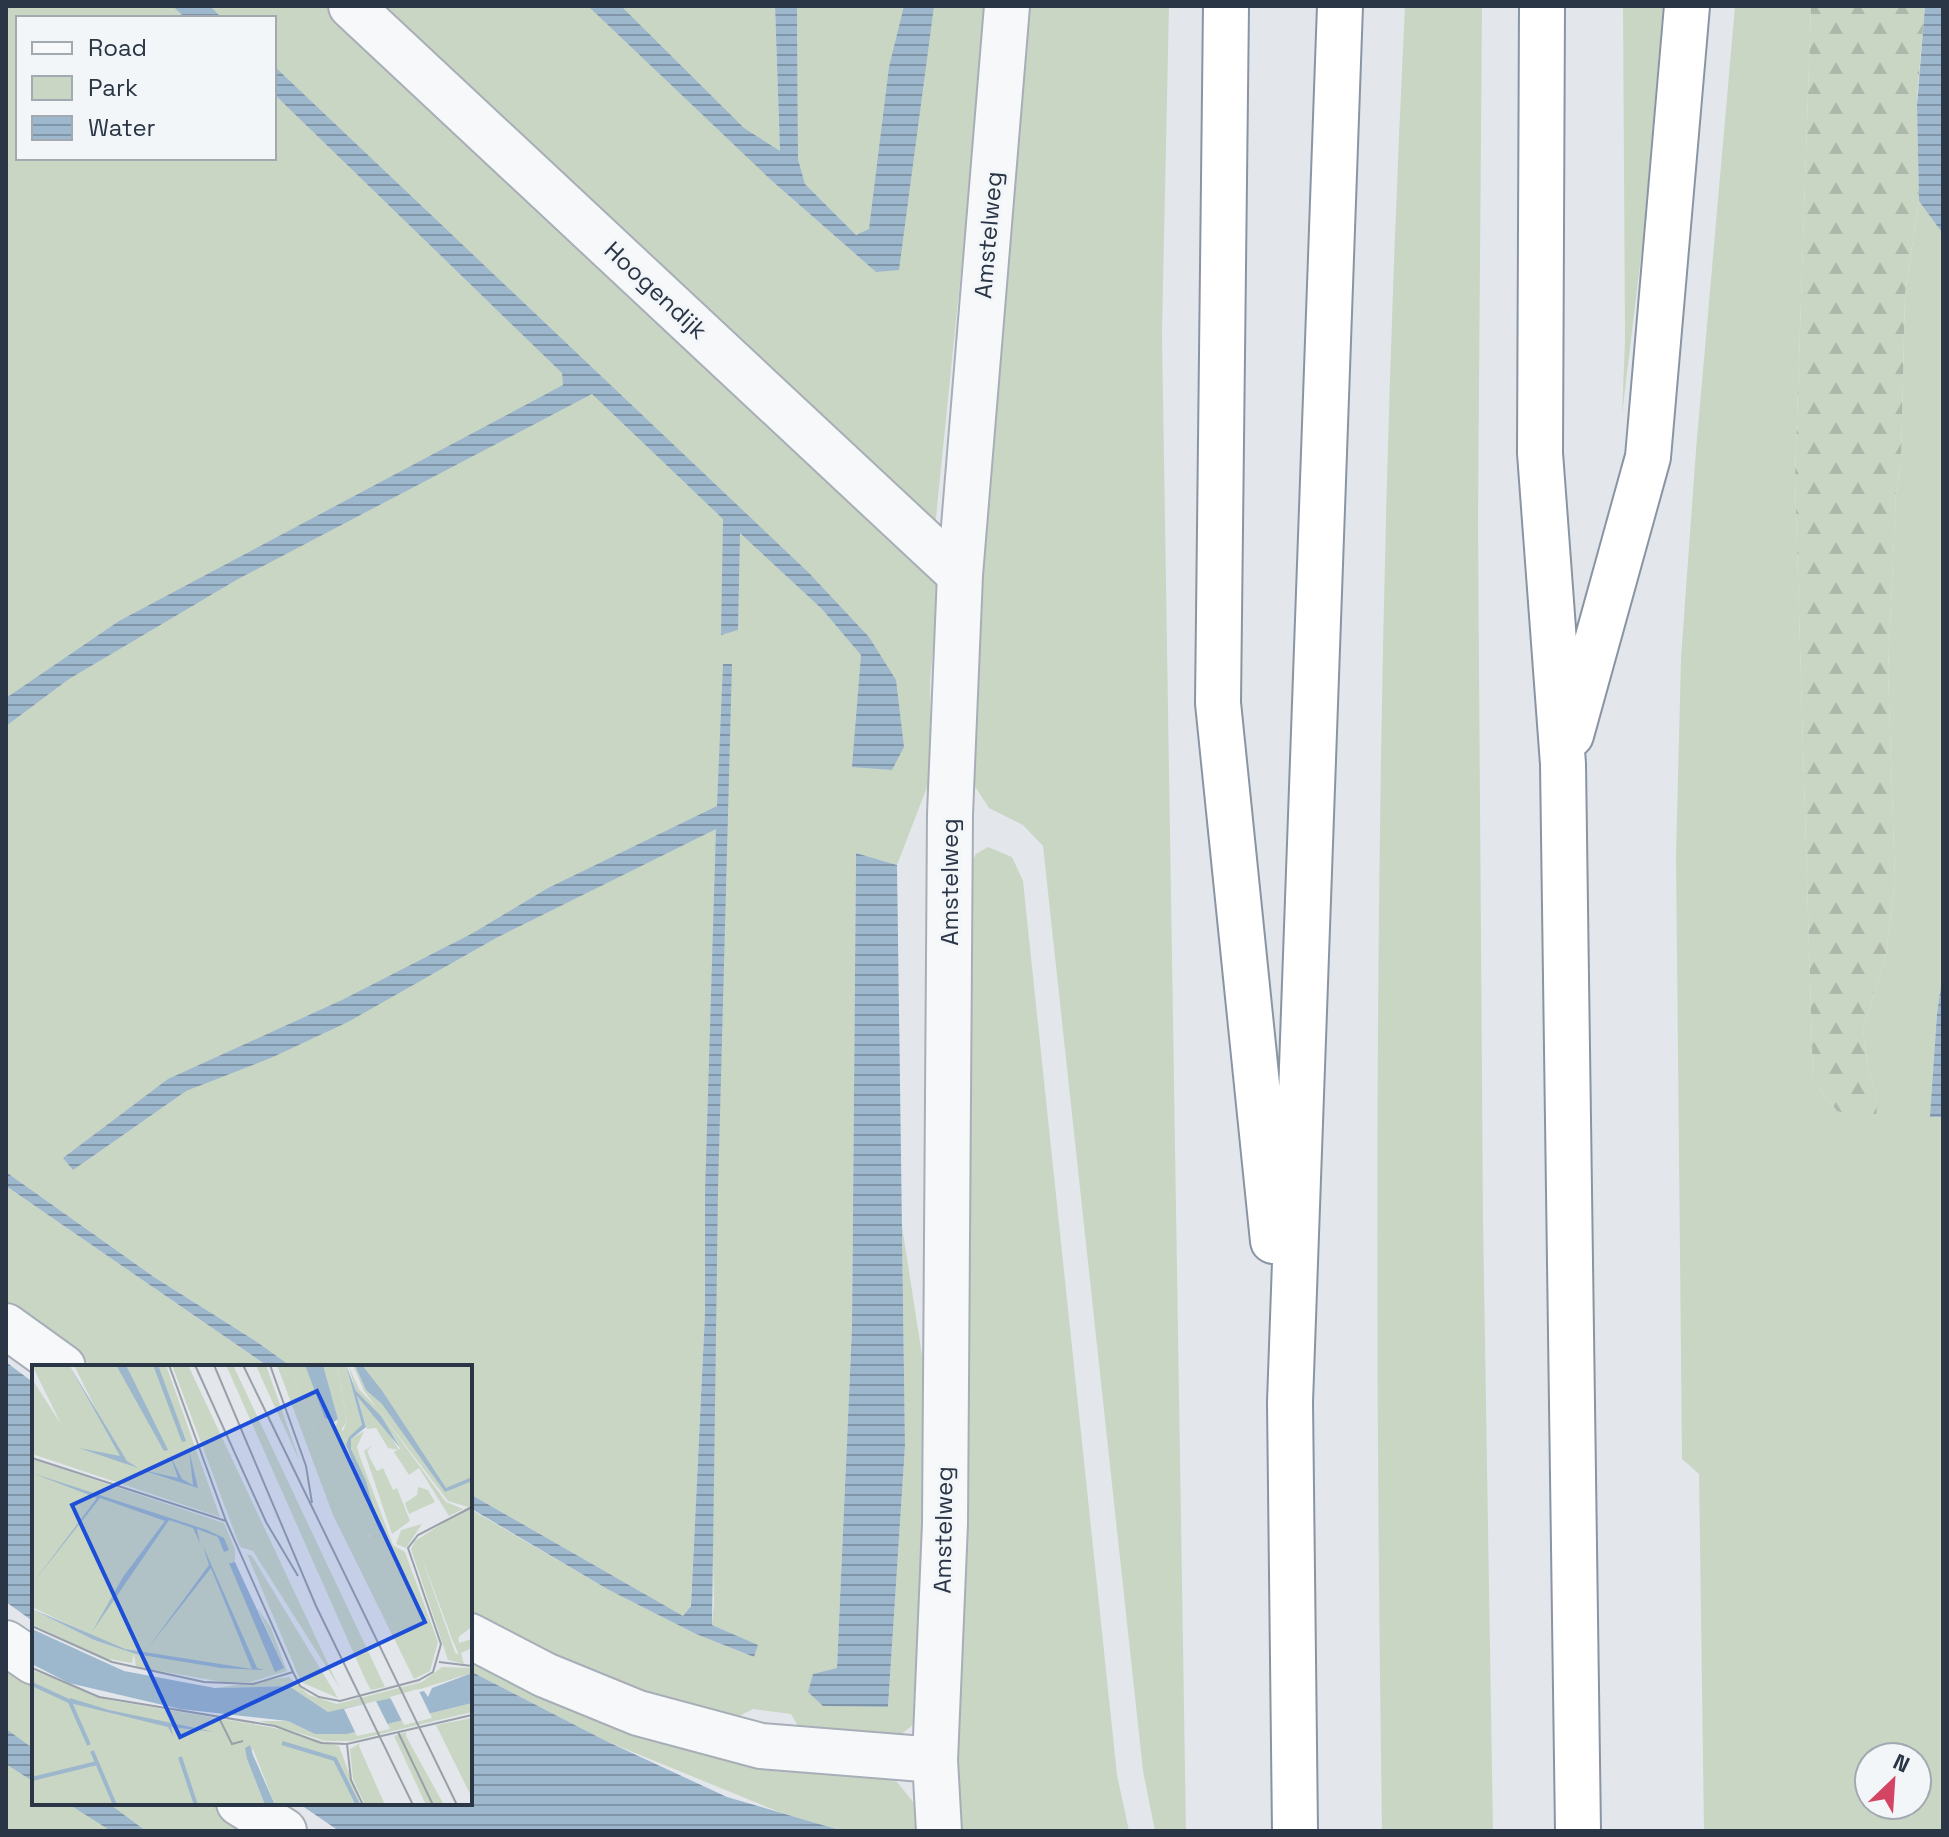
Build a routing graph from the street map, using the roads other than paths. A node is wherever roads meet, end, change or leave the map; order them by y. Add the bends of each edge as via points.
1 (351, 6) edge
2 (1007, 6) edge
3 (1226, 6) edge
4 (1340, 6) edge
5 (1542, 6) edge
6 (1687, 6) edge
7 (960, 575) junction
8 (1563, 764) junction
9 (6, 1326) edge
10 (60, 1365) edge
11 (1290, 1402) junction
12 (472, 1637) edge
13 (6, 1643) edge
14 (32, 1661) edge
15 (935, 1760) junction
16 (242, 1805) edge
17 (284, 1831) edge
18 (939, 1831) edge
19 (1295, 1831) edge
20 (1578, 1831) edge

1 - 7 street, Hoogendijk
2 - 7 street, Amstelweg
3 - 11 highway via 1218,703
4 - 11 highway
5 - 8 highway via 1540,453
6 - 8 highway via 1648,457
7 - 15 street, Amstelweg via 950,814 945,1524
8 - 20 highway
9 - 10 street
11 - 19 highway
12 - 15 street via 545,1675 638,1713 761,1746
13 - 14 street
15 - 18 street, Amstelweg
16 - 17 street

